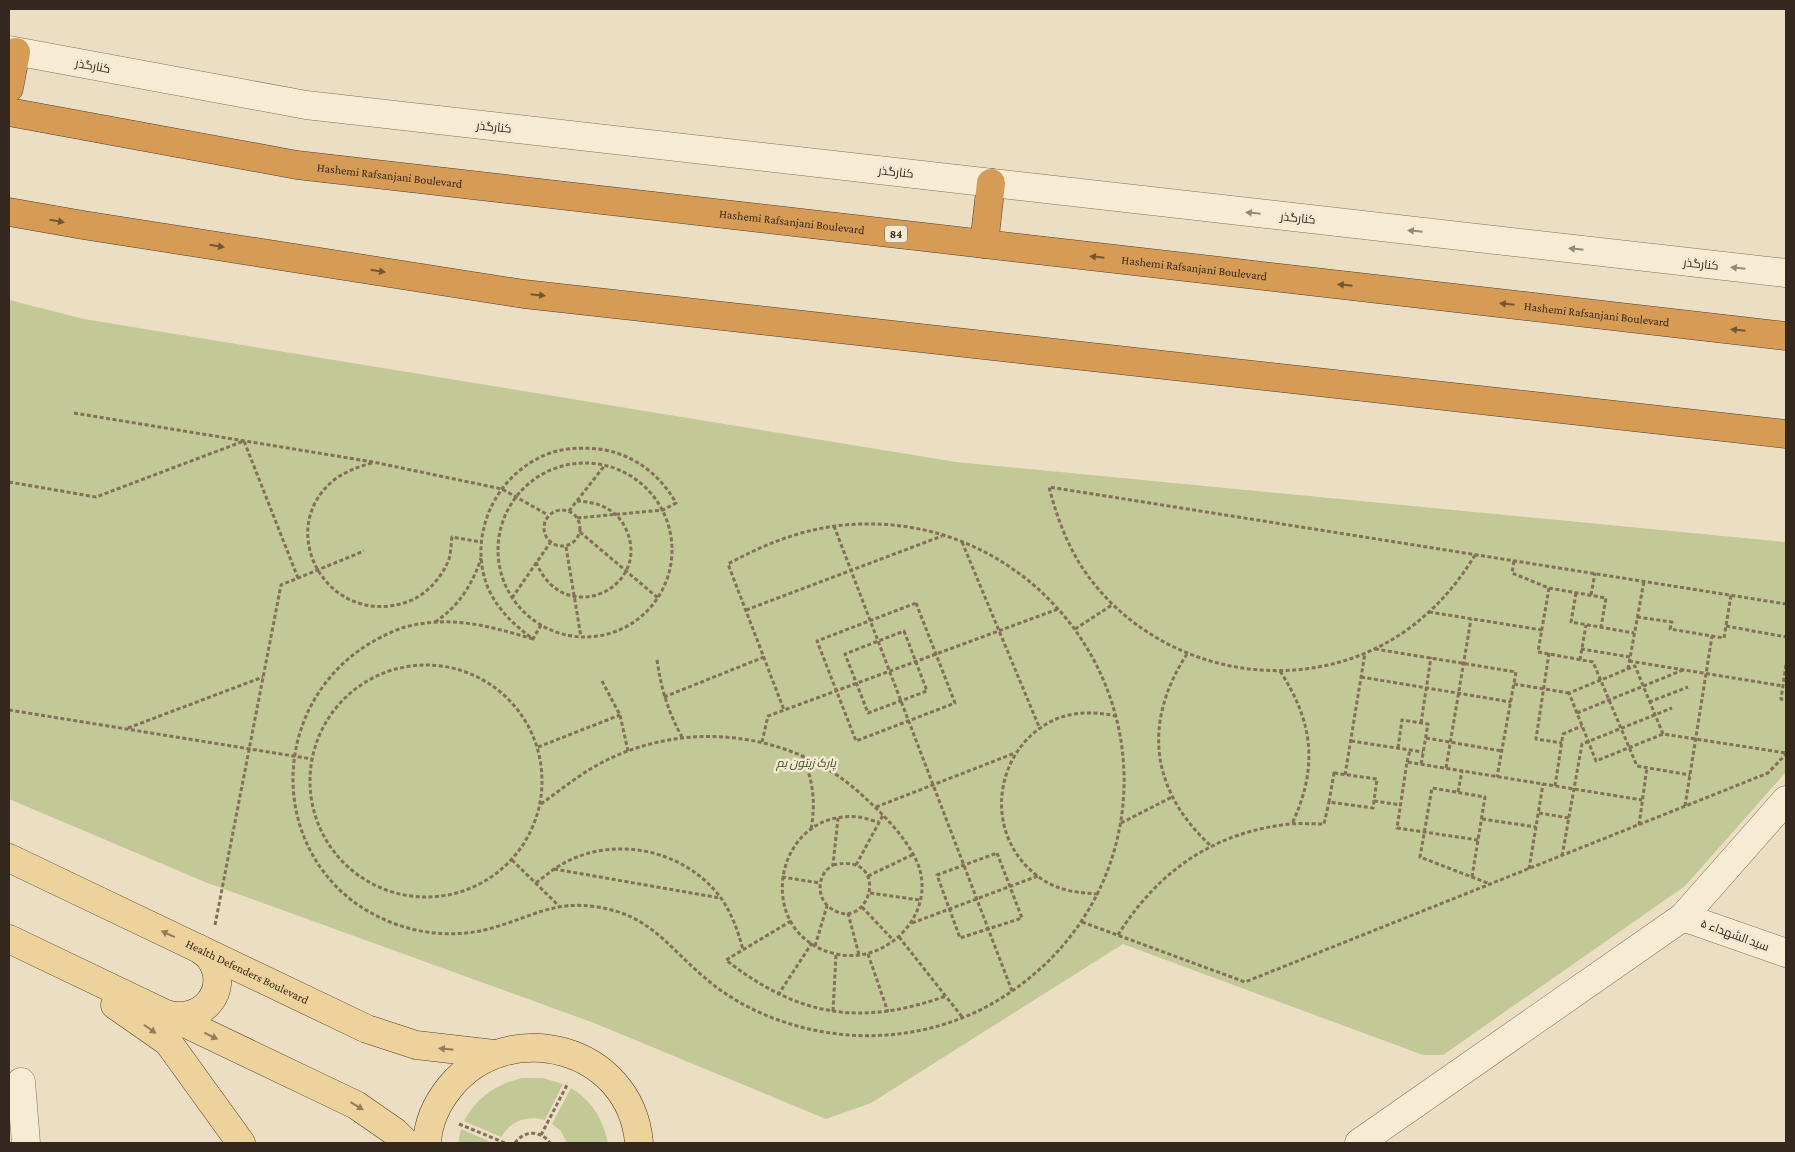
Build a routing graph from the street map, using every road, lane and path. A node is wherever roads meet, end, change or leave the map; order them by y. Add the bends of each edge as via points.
1 (12, 51) edge
2 (9, 88) edge
3 (9, 112) edge
4 (991, 183) junction
5 (9, 212) edge
6 (984, 244) junction
7 (1786, 273) edge
8 (1786, 336) edge
9 (74, 412) dead end
10 (1786, 434) edge
11 (244, 441) junction
12 (373, 462) junction
13 (606, 465) junction
14 (9, 482) edge
15 (502, 489) junction
16 (516, 497) junction
17 (577, 501) junction
18 (663, 510) junction
19 (569, 511) junction
20 (616, 514) junction
21 (548, 515) junction
22 (577, 518) junction
23 (834, 526) junction
24 (580, 532) junction
25 (943, 536) junction
26 (481, 542) junction
27 (550, 542) junction
28 (962, 542) junction
29 (566, 546) junction
30 (364, 551) dead end
31 (1476, 554) junction
32 (482, 555) junction
33 (1514, 561) junction
34 (536, 562) junction
35 (318, 570) junction
36 (851, 570) junction
37 (626, 571) junction
38 (1595, 573) junction
39 (298, 578) junction
40 (1644, 581) junction
41 (1549, 588) junction
42 (1576, 592) junction
43 (1731, 595) junction
44 (1591, 596) junction
45 (574, 597) junction
46 (512, 598) junction
47 (658, 598) junction
48 (1786, 604) edge
49 (1112, 605) junction
50 (1058, 609) junction
51 (746, 610) junction
52 (1429, 612) junction
53 (1637, 617) junction
54 (1471, 618) junction
55 (870, 621) junction
56 (434, 622) junction
57 (540, 625) junction
58 (1586, 625) junction
59 (1726, 626) junction
60 (1601, 627) junction
61 (1075, 628) junction
62 (1542, 630) junction
63 (999, 631) junction
64 (1634, 633) junction
65 (1712, 636) junction
66 (581, 637) junction
67 (1786, 637) edge
68 (533, 639) junction
69 (878, 641) junction
70 (1582, 648) junction
71 (1375, 649) junction
72 (1365, 653) junction
73 (936, 654) junction
74 (1187, 654) junction
75 (1549, 654) junction
76 (764, 657) junction
77 (1431, 657) junction
78 (1630, 659) junction
79 (657, 660) dead end
80 (1580, 660) junction
81 (915, 662) junction
82 (1464, 663) junction
83 (1786, 665) edge
84 (1628, 669) junction
85 (1684, 670) junction
86 (890, 671) junction
87 (1280, 672) junction
88 (1706, 673) junction
89 (1786, 673) edge
90 (263, 677) junction
91 (1361, 677) junction
92 (1600, 680) junction
93 (602, 681) dead end
94 (857, 684) junction
95 (1514, 684) junction
96 (1783, 686) junction
97 (1643, 687) junction
98 (1688, 687) dead end
99 (1426, 688) junction
100 (1543, 688) junction
101 (836, 691) junction
102 (1458, 693) junction
103 (1569, 693) junction
104 (664, 696) junction
105 (1609, 700) junction
106 (1786, 700) edge
107 (901, 701) junction
108 (1511, 702) junction
109 (1649, 702) junction
110 (1672, 708) dead end
111 (9, 710) edge
112 (784, 710) junction
113 (1577, 714) junction
114 (620, 715) junction
115 (1654, 715) junction
116 (1116, 716) junction
117 (908, 721) junction
118 (1421, 723) junction
119 (1582, 726) junction
120 (127, 729) junction
121 (1040, 729) junction
122 (1621, 729) junction
123 (1662, 734) junction
124 (682, 738) junction
125 (1426, 738) junction
126 (1696, 740) junction
127 (1351, 741) junction
128 (762, 742) junction
129 (1450, 742) junction
130 (1588, 742) junction
131 (1562, 743) junction
132 (538, 747) junction
133 (1398, 748) junction
134 (1630, 748) junction
135 (249, 749) junction
136 (1410, 750) junction
137 (628, 751) junction
138 (1502, 751) junction
139 (1423, 752) junction
140 (1016, 753) junction
141 (1786, 754) edge
142 (802, 755) junction
143 (294, 756) junction
144 (312, 759) junction
145 (1407, 762) junction
146 (1421, 764) junction
147 (1647, 767) junction
148 (1446, 768) junction
149 (1462, 771) junction
150 (1345, 775) junction
151 (1690, 775) junction
152 (1497, 777) junction
153 (1543, 784) junction
154 (933, 785) junction
155 (1555, 786) junction
156 (1574, 789) junction
157 (1458, 792) junction
158 (1172, 797) junction
159 (1642, 800) junction
160 (1786, 800) edge
161 (1374, 801) junction
162 (1329, 802) junction
163 (541, 804) junction
164 (1401, 805) junction
165 (1685, 806) junction
166 (876, 807) junction
167 (1538, 813) junction
168 (883, 815) junction
169 (838, 818) junction
170 (1569, 818) junction
171 (1482, 819) junction
172 (879, 822) junction
173 (1121, 823) junction
174 (1292, 824) junction
175 (1639, 825) junction
176 (1536, 827) junction
177 (811, 830) junction
178 (1425, 832) junction
179 (1478, 840) junction
180 (1212, 846) junction
181 (914, 854) junction
182 (1562, 856) junction
183 (9, 858) edge
184 (512, 860) junction
185 (834, 865) junction
186 (856, 865) junction
187 (964, 866) junction
188 (552, 869) junction
189 (1529, 869) junction
190 (868, 876) junction
191 (1038, 876) junction
192 (1472, 877) junction
193 (782, 878) junction
194 (536, 883) junction
195 (820, 883) junction
196 (1490, 884) junction
197 (1010, 887) junction
198 (870, 893) junction
199 (1098, 894) junction
200 (721, 898) junction
201 (977, 899) junction
202 (920, 900) junction
203 (559, 906) junction
204 (827, 906) junction
205 (862, 907) junction
206 (949, 909) junction
207 (848, 913) junction
208 (1683, 917) junction
209 (791, 921) junction
210 (1082, 922) junction
211 (911, 923) junction
212 (988, 929) junction
213 (1118, 935) junction
214 (899, 937) junction
215 (9, 940) edge
216 (894, 941) junction
217 (814, 944) junction
218 (204, 950) junction
219 (743, 950) junction
220 (836, 954) junction
221 (868, 954) junction
222 (1786, 954) edge
223 (859, 955) junction
224 (53, 960) junction
225 (1012, 991) junction
226 (778, 995) junction
227 (946, 996) junction
228 (833, 1011) junction
229 (888, 1012) junction
230 (162, 1013) junction
231 (962, 1018) junction
232 (494, 1054) junction
233 (581, 1058) junction
234 (21, 1082) dead end
235 (434, 1113) junction
236 (541, 1135) junction
237 (1366, 1139) edge
238 (26, 1143) edge
239 (241, 1143) edge
240 (406, 1143) edge
241 (427, 1143) edge
242 (505, 1143) edge
243 (515, 1143) edge
244 (550, 1143) edge
245 (639, 1143) edge
246 (1399, 1143) edge

1 - 2 highway
1 - 4 street, کنارگذر via 306,105
3 - 6 highway, Hashemi Rafsanjani Boulevard / 84 via 297,165
4 - 6 highway
7 -> 4 street, کنارگذر
5 -> 10 highway via 524,294
8 -> 6 highway, Hashemi Rafsanjani Boulevard / 84
9 - 11 path
11 - 12 path
11 - 14 path via 96,497
11 - 39 path
12 - 15 path
12 - 35 path via 349,470 333,481 312,512 308,530 309,549
13 - 16 path via 580,463 556,468 540,474
13 - 17 path
13 - 18 path via 633,477 655,497
15 - 16 path
15 - 18 path via 526,465 546,454 592,448 615,452 636,461 655,475 676,503
15 - 26 path via 486,520
16 - 21 path
16 - 46 path via 506,512 497,547 498,565
17 - 19 path
17 - 20 path via 591,502
18 - 20 path
18 - 47 path via 669,524 673,555
19 - 21 path
19 - 22 path
20 - 22 path
20 - 37 path via 629,536 631,547
21 - 27 path via 543,530
22 - 24 path
23 - 25 path via 898,525
23 - 36 path
23 - 51 path via 793,534 728,564
24 - 29 path via 572,544
24 - 37 path
25 - 28 path
25 - 36 path
26 - 32 path
26 - 35 path via 452,537 449,559 440,576 420,595 394,606 357,604 340,595
27 - 29 path
27 - 34 path
28 - 50 path via 1024,577
28 - 63 path
29 - 45 path
30 - 35 path
31 - 33 path
31 - 49 path via 1049,486 1056,513 1078,562
31 - 52 path
32 - 56 path via 465,594
32 - 68 path via 488,588 499,607 514,625
33 - 38 path
33 - 41 path via 1512,573
34 - 45 path via 550,585
34 - 46 path
35 - 39 path
36 - 51 path
36 - 55 path
37 - 45 path via 610,589 599,595
37 - 47 path
38 - 40 path
38 - 44 path
39 - 90 path via 281,585
40 - 43 path
40 - 53 path
41 - 42 path
41 - 62 path
42 - 44 path
42 - 58 path via 1571,622
43 - 48 path
43 - 59 path
44 - 60 path via 1606,598
45 - 66 path
46 - 57 path
47 - 66 path via 632,623 608,634
49 - 61 path
49 - 74 path via 1154,637
50 - 61 path
50 - 63 path
51 - 76 path
52 - 54 path
52 - 71 path
53 - 64 path
53 - 65 path via 1672,622 1670,629
54 - 62 path
54 - 82 path
55 - 69 path
55 - 73 path via 916,603
55 - 101 path via 817,641
56 - 68 path via 459,621
56 - 143 path via 382,636 343,662 314,699 303,721
57 - 66 path via 560,634
57 - 68 path
58 - 60 path
58 - 70 path
59 - 65 path via 1724,638
59 - 67 path
60 - 64 path
61 - 116 path via 1102,675
62 - 75 path via 1538,652
63 - 73 path
63 - 121 path
64 - 78 path
65 - 88 path
69 - 81 path via 904,631
69 - 86 path
69 - 94 path via 845,654
70 - 78 path
70 - 80 path
71 - 72 path
71 - 77 path
72 - 87 path via 1337,663
72 - 91 path
73 - 81 path
73 - 117 path via 955,703
74 - 87 path via 1233,668
74 - 158 path via 1175,672 1161,713 1160,756
75 - 80 path
75 - 100 path
76 - 104 path
76 - 112 path
77 - 82 path
77 - 99 path
78 - 84 path
78 - 85 path
79 - 104 path
80 - 92 path via 1593,662
81 - 86 path
81 - 107 path via 927,691
82 - 95 path via 1516,672
82 - 102 path
83 - 89 path
84 - 92 path
84 - 97 path via 1635,666
85 - 88 path
85 - 97 path
86 - 94 path
86 - 107 path
87 - 174 path via 1300,707 1309,746 1306,786
88 - 96 path
88 - 126 path
89 - 96 path
90 - 120 path
90 - 135 path
91 - 99 path
91 - 127 path
92 - 103 path
92 - 105 path
93 - 114 path
94 - 101 path
94 - 107 path via 868,713
95 - 100 path
95 - 108 path
96 - 106 path via 1781,699
97 - 105 path
97 - 109 path
98 - 109 path
99 - 102 path
99 - 118 path
100 - 103 path
100 - 131 path via 1536,739
101 - 112 path
101 - 117 path via 856,741
102 - 108 path
102 - 129 path
103 - 113 path
104 - 124 path
105 - 113 path
105 - 122 path
107 - 117 path
108 - 138 path
109 - 115 path
110 - 115 path
111 - 120 path
112 - 128 path via 768,716
113 - 119 path
114 - 132 path
114 - 137 path
115 - 122 path
115 - 123 path
116 - 121 path via 1096,712 1076,714 1057,719
116 - 173 path via 1124,767
117 - 154 path
118 - 125 path via 1428,724
118 - 133 path via 1402,720
119 - 130 path
119 - 131 path via 1563,734
120 - 135 path
121 - 140 path
122 - 130 path
122 - 134 path
123 - 126 path
123 - 134 path
124 - 128 path via 713,736
124 - 137 path
125 - 129 path
125 - 139 path
126 - 141 path
126 - 151 path
127 - 133 path
127 - 150 path
128 - 142 path
129 - 138 path
129 - 148 path
130 - 134 path via 1596,761
130 - 156 path via 1582,744
131 - 155 path
132 - 144 path via 529,725 498,689 456,668 424,665 385,672 364,682 330,715
132 - 163 path via 543,785
133 - 136 path
134 - 147 path via 1637,766
135 - 143 path
135 - 218 path
136 - 139 path
136 - 145 path
137 - 163 path via 586,771
138 - 152 path
139 - 146 path
140 - 154 path
140 - 191 path via 1003,784 1002,819 1014,851
141 - 165 path via 1768,773
142 - 166 path via 853,786
142 - 177 path via 814,792
143 - 144 path
143 - 203 path via 293,790 297,814 315,858 346,895 387,922 413,930 468,933 495,928
144 - 184 path via 312,805 319,827 330,847 364,879 384,889 430,897 453,894 475,886
145 - 146 path
145 - 164 path
146 - 148 path
147 - 151 path
147 - 159 path
148 - 149 path
149 - 152 path
149 - 157 path
150 - 161 path via 1377,779
150 - 162 path via 1334,773
151 - 165 path
152 - 153 path
153 - 155 path
153 - 167 path
154 - 166 path
154 - 187 path
155 - 156 path
156 - 159 path
156 - 170 path
157 - 171 path via 1485,796
157 - 178 path via 1432,788
158 - 173 path
158 - 180 path via 1196,832
159 - 175 path
160 - 208 street
161 - 162 path via 1373,808
161 - 164 path
162 - 174 path via 1324,824
163 - 184 path via 535,824
164 - 178 path via 1397,828
165 - 175 path
166 - 168 path
167 - 170 path
167 - 176 path
168 - 172 path
168 - 181 path
169 - 172 path via 859,817
169 - 177 path
169 - 185 path
170 - 182 path
171 - 176 path
171 - 179 path
172 - 186 path
173 - 199 path via 1112,861
174 - 180 path via 1264,828
175 - 182 path
176 - 189 path
177 - 193 path via 792,851
178 - 179 path
178 - 192 path via 1420,857
179 - 192 path
180 - 213 path via 1189,859 1148,893
181 - 190 path
181 - 202 path via 921,884
182 - 189 path
218 -> 183 main road, Health Defenders Boulevard
184 - 194 path
185 - 186 path via 845,862
185 - 195 path via 824,872
186 - 190 path
187 - 197 path via 997,853
187 - 201 path
187 - 206 path via 937,875
188 - 194 path
188 - 200 path
188 - 200 path via 590,852 632,849 652,852 690,870
189 - 196 path
190 - 198 path
191 - 197 path
191 - 199 path via 1056,887
192 - 196 path
193 - 195 path
193 - 209 path via 783,900
194 - 203 path
195 - 204 path via 821,896
196 - 213 path via 1245,982
197 - 201 path
197 - 212 path via 1022,918
198 - 202 path
198 - 205 path
199 - 210 path
200 - 219 path via 735,922
201 - 206 path
201 - 212 path
202 - 211 path
203 - 231 path via 604,908 639,921 656,931 708,982 769,1017 800,1027 864,1036 897,1034
204 - 207 path via 836,912
204 - 217 path
205 - 207 path
205 - 216 path
206 - 211 path
206 - 212 path via 960,938
207 - 223 path
208 - 222 street, سید الشهداء ۵
208 - 237 street
209 - 217 path
209 - 219 path
210 - 213 path
210 - 225 path via 1042,968
211 - 214 path
212 - 225 path
214 - 216 path
214 - 227 path
215 - 224 main road
216 - 221 path
217 - 220 path
217 - 226 path
218 - 230 main road via 216,970 213,998 204,1009 191,1016
232 -> 218 main road, Health Defenders Boulevard via 416,1045 367,1029
219 - 226 path via 726,960
220 - 223 path
220 - 228 path
221 - 223 path
221 - 229 path
224 - 230 main road
224 -> 239 main road via 168,1042
225 - 231 path via 990,1006
226 - 228 path
227 - 229 path
227 - 231 path
228 - 229 path
230 -> 240 main road via 356,1105
232 - 233 main road via 519,1048 544,1048
232 - 235 main road via 458,1078
233 - 236 path
233 - 245 main road via 603,1073 620,1092 633,1116
234 - 238 street
235 - 241 main road
235 - 242 path
236 - 243 path via 528,1133
236 - 244 path
237 - 246 street

